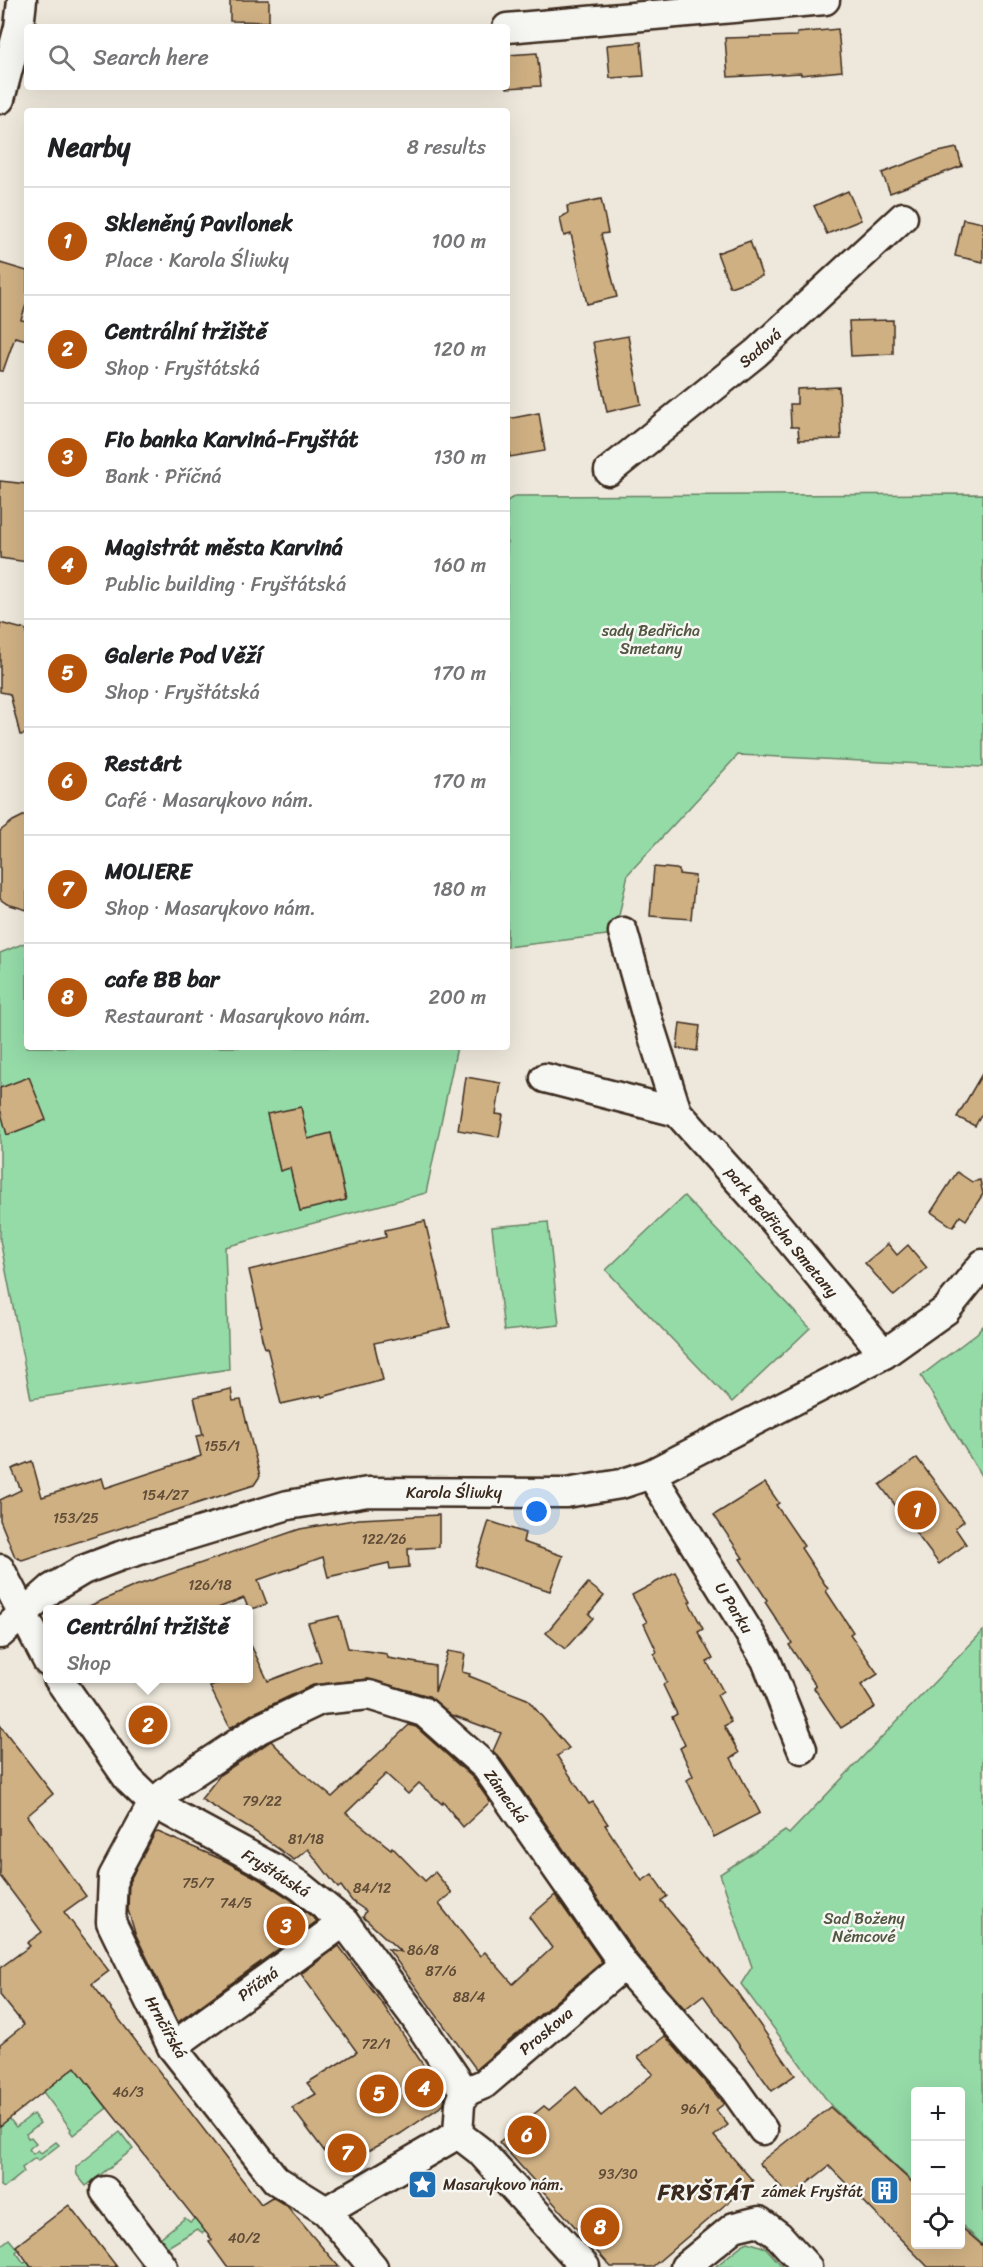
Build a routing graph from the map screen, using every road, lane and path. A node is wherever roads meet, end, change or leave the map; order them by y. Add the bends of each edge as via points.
1 (825, 0) edge
2 (23, 19) edge
3 (510, 28) edge
4 (0, 99) edge
5 (903, 217) dead end
6 (609, 471) dead end
7 (623, 932) dead end
8 (545, 1078) dead end
9 (677, 1112) junction
10 (983, 1264) edge
11 (884, 1354) junction
12 (651, 1474) junction
13 (0, 1569) edge
14 (23, 1613) junction
15 (0, 1634) edge
16 (43, 1652) edge
17 (61, 1683) edge
18 (802, 1749) dead end
19 (153, 1803) junction
20 (344, 1922) junction
21 (624, 1965) junction
22 (172, 2047) junction
23 (465, 2092) junction
24 (763, 2130) dead end
25 (459, 2134) junction
26 (105, 2191) dead end
27 (326, 2211) junction
28 (163, 2267) edge
29 (373, 2267) edge
30 (585, 2267) edge
31 (685, 2267) edge
32 (807, 2267) edge

1 - 3 street
2 - 4 street
5 - 6 street, Sadová via 756,353
7 - 9 street, park Bedřicha Smetany
8 - 9 street
9 - 11 street, park Bedřicha Smetany via 765,1210
10 - 11 street, Karola Śliwky via 945,1310
11 - 12 street, Karola Śliwky
12 - 14 street, Karola Śliwky via 621,1484 566,1492 369,1492 288,1505 83,1570 51,1589
12 - 18 street, U Parku via 766,1660
13 - 14 street
14 - 15 street, Karola Śliwky
14 - 16 street
17 - 19 street, Fryštátská via 129,1780
19 - 20 street, Fryštátská via 273,1868
19 - 21 street, Zámecká via 259,1729 320,1700 369,1695 424,1712 486,1767
19 - 22 street, Hrnčířská via 113,1877 111,1922
20 - 22 street, Příčná
20 - 23 street, Fryštátská
21 - 23 street, Proskova via 484,2084
21 - 24 street, Zámecká via 734,2088
22 - 27 street, Hrnčířská via 276,2180
23 - 25 street via 460,2104
25 - 27 street
25 - 30 street via 480,2151
26 - 28 street
27 - 29 street
31 - 32 street via 734,2226 759,2220

